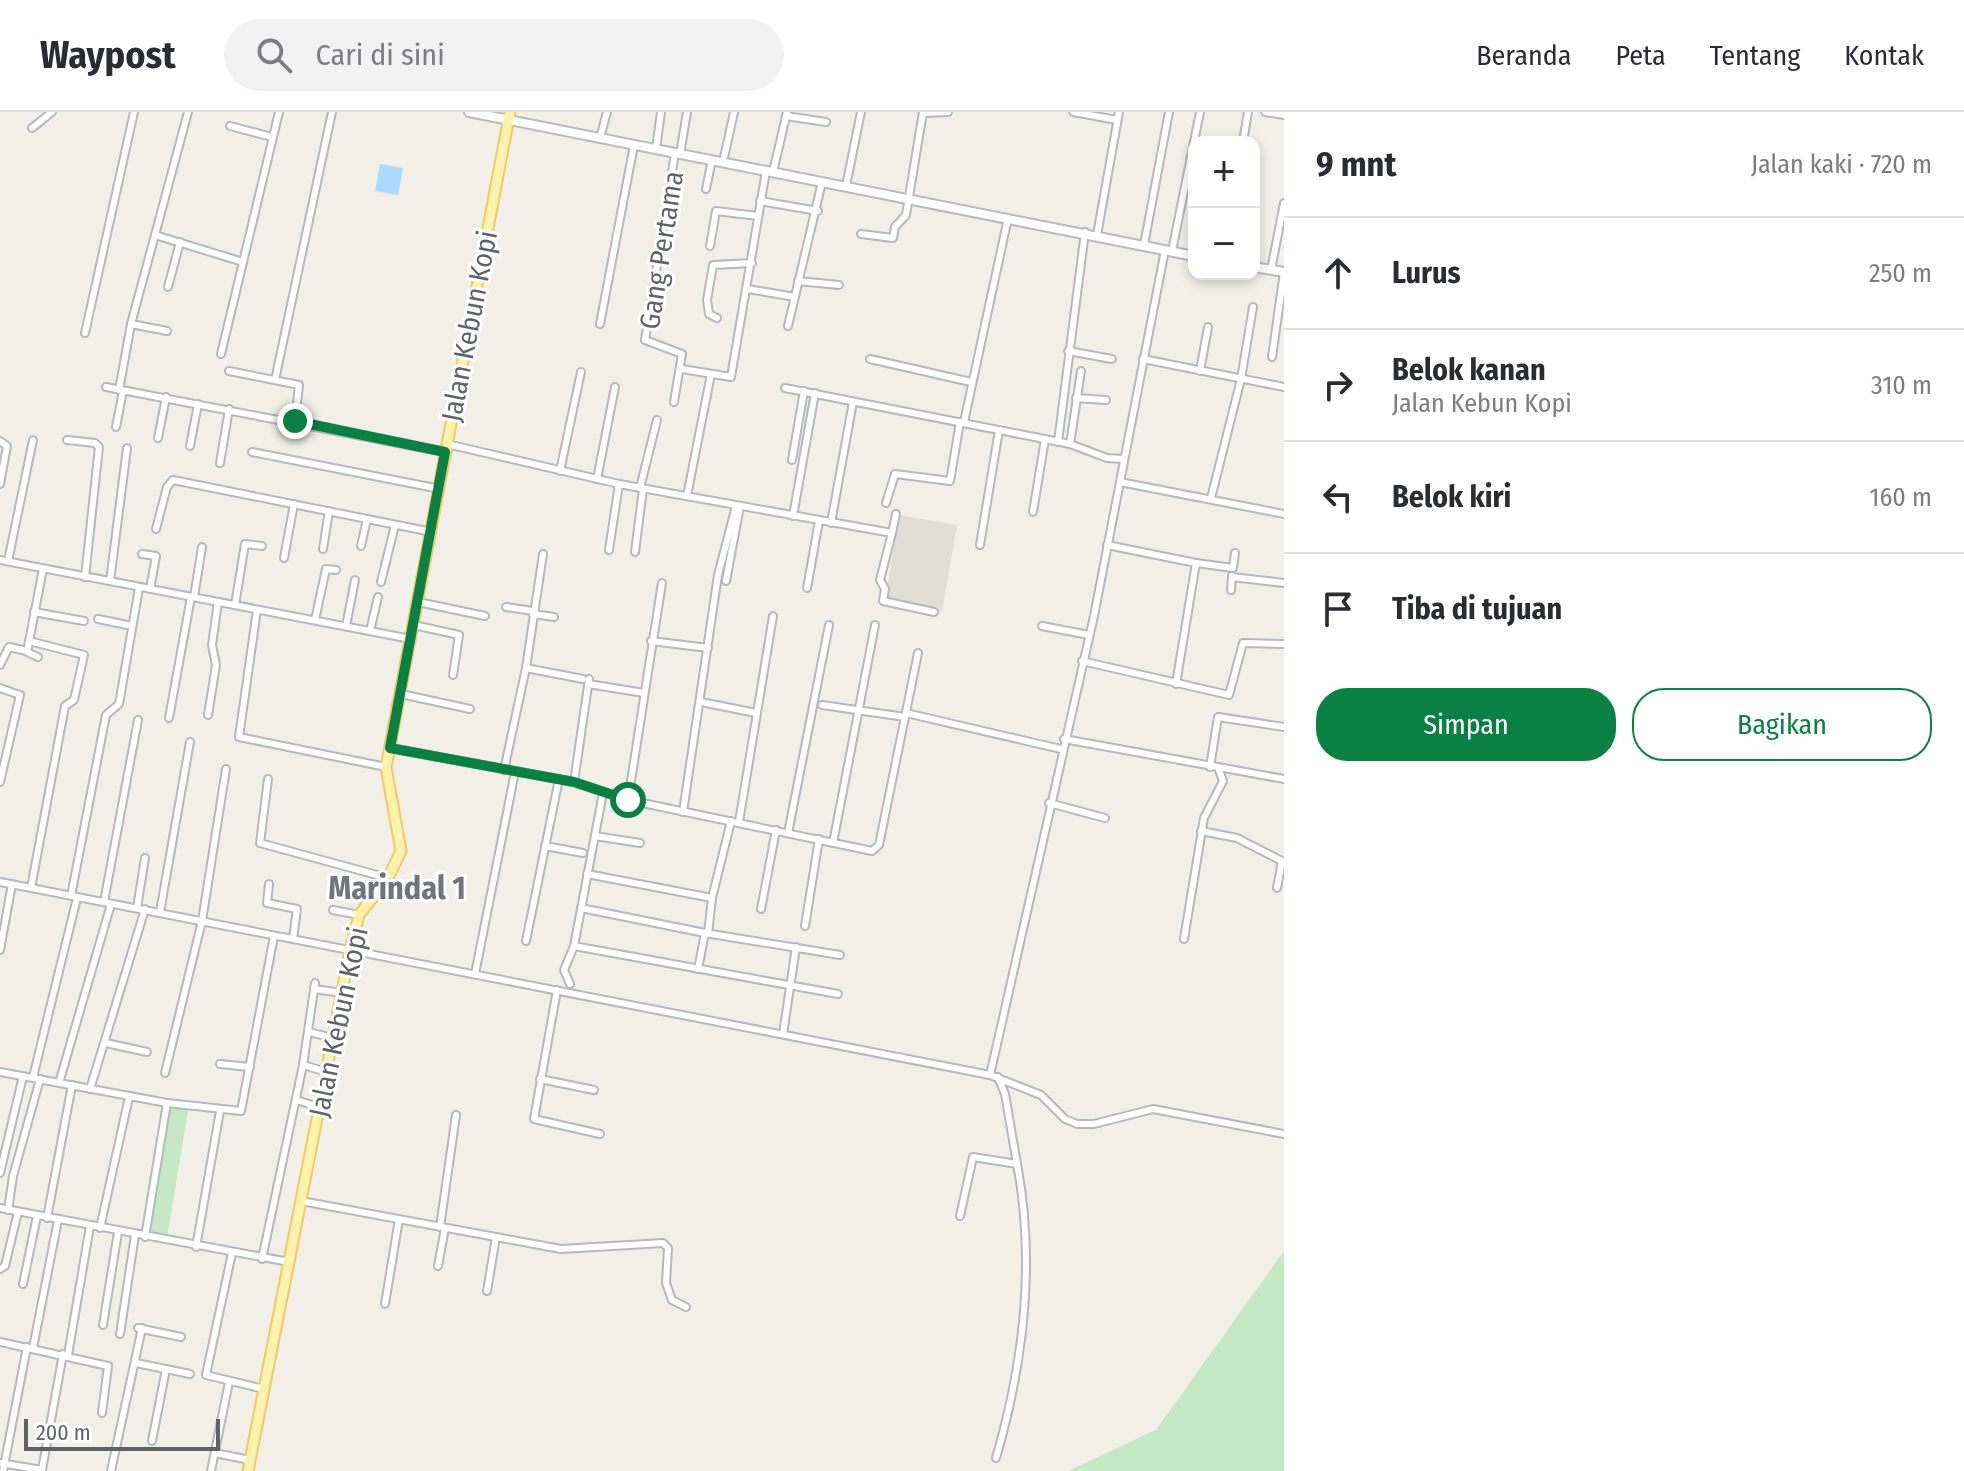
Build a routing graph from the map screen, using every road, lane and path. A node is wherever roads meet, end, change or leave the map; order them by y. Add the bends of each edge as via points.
1 (52, 112) edge
2 (134, 112) edge
3 (188, 112) edge
4 (279, 112) edge
5 (332, 112) edge
6 (469, 112) edge
7 (607, 112) edge
8 (661, 112) edge
9 (687, 112) edge
10 (734, 112) edge
11 (861, 112) edge
12 (923, 112) edge
13 (948, 112) edge
14 (1073, 112) edge
15 (1169, 112) edge
16 (1200, 112) edge
17 (1248, 112) edge
18 (1265, 112) edge
19 (786, 114) edge
20 (1284, 115) edge
21 (509, 116) edge
22 (1118, 116) edge
23 (826, 122) dead end
24 (230, 126) dead end
25 (32, 128) dead end
26 (1244, 136) edge
27 (272, 137) junction
28 (600, 138) junction
29 (634, 145) junction
30 (656, 149) junction
31 (678, 154) junction
32 (712, 160) junction
33 (723, 162) junction
34 (770, 172) junction
35 (822, 182) junction
36 (846, 186) junction
37 (706, 189) dead end
38 (908, 198) junction
39 (760, 201) junction
40 (1284, 203) edge
41 (818, 211) junction
42 (758, 216) junction
43 (1008, 218) junction
44 (1085, 232) junction
45 (861, 234) dead end
46 (155, 235) junction
47 (1097, 235) junction
48 (180, 242) junction
49 (1144, 245) junction
50 (710, 246) dead end
51 (1168, 250) junction
52 (1188, 255) edge
53 (243, 262) junction
54 (752, 263) junction
55 (1260, 268) edge
56 (1271, 270) junction
57 (1284, 272) edge
58 (798, 281) junction
59 (839, 285) dead end
60 (168, 287) dead end
61 (748, 289) junction
62 (795, 297) junction
63 (1253, 307) dead end
64 (717, 318) dead end
65 (131, 324) junction
66 (600, 324) dead end
67 (788, 326) dead end
68 (1208, 327) dead end
69 (167, 331) dead end
70 (85, 333) dead end
71 (1068, 351) junction
72 (221, 354) dead end
73 (1272, 357) dead end
74 (870, 359) dead end
75 (1112, 359) dead end
76 (1143, 359) junction
77 (682, 369) junction
78 (229, 371) dead end
79 (1081, 371) dead end
80 (1200, 371) junction
81 (581, 372) dead end
82 (711, 374) junction
83 (1241, 379) junction
84 (275, 380) junction
85 (971, 382) junction
86 (106, 387) dead end
87 (615, 387) dead end
88 (1284, 387) edge
89 (785, 388) dead end
90 (121, 390) junction
91 (804, 391) junction
92 (815, 393) junction
93 (166, 397) junction
94 (1076, 398) junction
95 (1106, 400) dead end
96 (674, 402) dead end
97 (853, 402) junction
98 (198, 404) junction
99 (229, 409) junction
100 (657, 420) dead end
101 (295, 421) junction
102 (962, 422) junction
103 (116, 427) dead end
104 (999, 430) junction
105 (158, 438) dead end
106 (1045, 439) junction
107 (33, 440) dead end
108 (67, 440) dead end
109 (0, 441) edge
110 (1058, 442) junction
111 (1070, 444) junction
112 (190, 446) dead end
113 (127, 448) dead end
114 (446, 448) junction
115 (252, 452) dead end
116 (1124, 459) junction
117 (792, 460) dead end
118 (220, 463) dead end
119 (560, 471) junction
120 (0, 479) edge
121 (597, 479) junction
122 (1120, 482) junction
123 (619, 484) junction
124 (642, 488) junction
125 (440, 489) junction
126 (687, 496) junction
127 (1211, 498) junction
128 (886, 503) dead end
129 (294, 504) junction
130 (738, 506) junction
131 (329, 511) junction
132 (1033, 512) dead end
133 (896, 514) dead end
134 (1284, 514) edge
135 (793, 516) junction
136 (367, 519) junction
137 (819, 521) junction
138 (831, 523) junction
139 (395, 525) junction
140 (156, 529) dead end
141 (432, 532) junction
142 (892, 533) junction
143 (980, 545) dead end
144 (1107, 545) junction
145 (262, 546) dead end
146 (361, 546) dead end
147 (202, 547) dead end
148 (323, 549) dead end
149 (609, 550) dead end
150 (635, 552) dead end
151 (1235, 553) dead end
152 (142, 554) dead end
153 (543, 554) dead end
154 (284, 558) dead end
155 (4, 560) edge
156 (1196, 563) junction
157 (1233, 568) junction
158 (43, 569) junction
159 (336, 570) dead end
160 (85, 577) junction
161 (1232, 577) junction
162 (355, 580) dead end
163 (110, 581) junction
164 (726, 581) dead end
165 (381, 582) dead end
166 (662, 583) dead end
167 (1284, 583) edge
168 (139, 588) junction
169 (807, 588) dead end
170 (150, 589) junction
171 (1231, 590) dead end
172 (192, 597) junction
173 (378, 597) dead end
174 (218, 602) junction
175 (418, 602) junction
176 (235, 605) junction
177 (506, 607) dead end
178 (257, 610) junction
179 (34, 612) junction
180 (533, 612) junction
181 (934, 612) dead end
182 (485, 616) dead end
183 (773, 616) dead end
184 (554, 617) dead end
185 (98, 619) dead end
186 (315, 620) junction
187 (84, 621) dead end
188 (414, 625) junction
189 (829, 625) dead end
190 (875, 625) dead end
191 (132, 626) junction
192 (346, 626) junction
193 (1042, 626) dead end
194 (370, 631) junction
195 (1089, 635) junction
196 (411, 639) junction
197 (29, 641) junction
198 (651, 641) junction
199 (1284, 644) edge
200 (708, 648) junction
201 (28, 653) junction
202 (918, 653) dead end
203 (38, 657) dead end
204 (1082, 661) junction
205 (0, 665) edge
206 (526, 668) junction
207 (453, 675) dead end
208 (587, 681) junction
209 (1176, 684) junction
210 (0, 688) edge
211 (644, 693) junction
212 (401, 694) junction
213 (701, 702) junction
214 (822, 705) dead end
215 (470, 709) dead end
216 (856, 709) junction
217 (756, 713) junction
218 (208, 715) dead end
219 (906, 715) junction
220 (169, 718) dead end
221 (138, 720) dead end
222 (1284, 727) edge
223 (1064, 739) junction
224 (190, 742) dead end
225 (390, 748) junction
226 (1061, 749) junction
227 (386, 767) junction
228 (1210, 767) junction
229 (226, 769) dead end
230 (1219, 769) junction
231 (504, 770) junction
232 (515, 772) junction
233 (268, 779) dead end
234 (559, 779) junction
235 (1284, 779) edge
236 (0, 782) edge
237 (574, 782) junction
238 (603, 793) junction
239 (628, 800) junction
240 (1049, 803) junction
241 (683, 812) junction
242 (1105, 818) dead end
243 (735, 822) junction
244 (776, 830) junction
245 (1201, 831) junction
246 (788, 833) junction
247 (595, 836) junction
248 (819, 839) junction
249 (640, 843) dead end
250 (833, 843) junction
251 (545, 846) junction
252 (583, 853) dead end
253 (145, 858) dead end
254 (587, 874) junction
255 (388, 878) junction
256 (0, 882) edge
257 (12, 884) junction
258 (269, 884) dead end
259 (31, 888) junction
260 (1277, 888) dead end
261 (74, 897) junction
262 (712, 898) junction
263 (107, 903) junction
264 (137, 908) junction
265 (581, 908) junction
266 (145, 909) junction
267 (761, 909) dead end
268 (333, 910) dead end
269 (160, 912) junction
270 (359, 915) junction
271 (202, 921) junction
272 (805, 926) dead end
273 (707, 934) junction
274 (274, 936) junction
275 (293, 939) junction
276 (1184, 939) dead end
277 (526, 941) dead end
278 (574, 946) junction
279 (796, 947) junction
280 (0, 950) edge
281 (350, 950) junction
282 (840, 955) dead end
283 (698, 969) junction
284 (475, 974) junction
285 (570, 984) dead end
286 (791, 985) junction
287 (557, 990) junction
288 (342, 993) junction
289 (838, 994) dead end
290 (309, 1032) junction
291 (783, 1034) junction
292 (334, 1038) junction
293 (106, 1043) junction
294 (147, 1052) dead end
295 (220, 1064) dead end
296 (303, 1065) junction
297 (250, 1067) junction
298 (0, 1072) edge
299 (327, 1072) junction
300 (165, 1073) dead end
301 (990, 1075) junction
302 (23, 1076) junction
303 (998, 1077) junction
304 (36, 1078) junction
305 (540, 1079) junction
306 (59, 1083) junction
307 (72, 1085) junction
308 (90, 1089) junction
309 (594, 1090) dead end
310 (129, 1097) junction
311 (296, 1100) junction
312 (167, 1103) junction
313 (320, 1107) junction
314 (220, 1111) junction
315 (456, 1115) dead end
316 (600, 1134) dead end
317 (1284, 1134) edge
318 (1017, 1164) junction
319 (0, 1173) edge
320 (301, 1201) junction
321 (4, 1209) edge
322 (18, 1212) junction
323 (37, 1216) junction
324 (960, 1216) dead end
325 (47, 1218) junction
326 (399, 1219) junction
327 (58, 1220) junction
328 (90, 1226) junction
329 (100, 1228) junction
330 (442, 1228) junction
331 (118, 1232) junction
332 (135, 1235) junction
333 (145, 1237) junction
334 (496, 1237) junction
335 (196, 1247) junction
336 (232, 1253) junction
337 (262, 1259) junction
338 (289, 1262) junction
339 (438, 1266) dead end
340 (0, 1269) edge
341 (23, 1284) dead end
342 (487, 1291) dead end
343 (385, 1304) dead end
344 (686, 1307) dead end
345 (103, 1325) dead end
346 (120, 1334) dead end
347 (181, 1337) dead end
348 (0, 1342) edge
349 (30, 1348) junction
350 (66, 1355) junction
351 (136, 1363) junction
352 (166, 1369) junction
353 (190, 1374) dead end
354 (229, 1382) junction
355 (264, 1389) junction
356 (102, 1413) dead end
357 (152, 1441) dead end
358 (215, 1453) junction
359 (996, 1458) dead end
360 (250, 1460) junction
361 (2, 1466) edge
362 (45, 1470) edge
363 (111, 1471) edge
364 (211, 1471) edge
365 (248, 1471) edge

1 - 25 street
2 - 70 street
3 - 46 street
4 - 27 street
5 - 84 street
6 - 21 street
7 - 28 street
8 - 30 street
9 - 31 street
10 - 33 street
11 - 36 street
12 - 13 street
12 - 38 street
14 - 22 street
15 - 49 street
16 - 51 street
17 - 26 street
18 - 20 street
19 - 23 street
19 - 34 street
21 - 28 street
21 - 114 main road, Jalan Kebun Kopi
22 - 47 street
24 - 27 street
27 - 53 street
28 - 29 street
29 - 30 street
29 - 66 street
30 - 31 street
31 - 32 street
31 - 77 street, Gang Pertama via 645,340 682,354
32 - 33 street
32 - 37 street
33 - 34 street
34 - 35 street
34 - 39 street
35 - 36 street
35 - 41 street
36 - 38 street
38 - 43 street
38 - 45 street via 906,215 893,238
39 - 41 street
39 - 42 street
40 - 56 street
41 - 58 street
42 - 50 street via 714,212
42 - 54 street
43 - 44 street
43 - 85 street
44 - 47 street
44 - 71 street
46 - 48 street
46 - 65 street
47 - 49 street
48 - 53 street
48 - 60 street
49 - 51 street
51 - 52 street
51 - 76 street
53 - 72 street
54 - 61 street
54 - 64 street via 713,265 707,306
55 - 56 street
56 - 57 street
57 - 73 street
58 - 59 street
58 - 62 street
61 - 62 street
61 - 82 street via 731,377
62 - 67 street
63 - 83 street
65 - 69 street
65 - 90 street
68 - 80 street
71 - 75 street
71 - 110 street
74 - 85 street
76 - 80 street
76 - 116 street
77 - 82 street
77 - 96 street
78 - 84 street
79 - 94 street
80 - 83 street
81 - 119 street
82 - 126 street
83 - 88 street
83 - 127 street
84 - 101 street via 300,387
85 - 102 street
86 - 90 street
87 - 121 street
89 - 91 street
90 - 93 street
90 - 103 street
91 - 92 street
91 - 117 street
92 - 97 street
92 - 135 street
93 - 98 street
93 - 105 street
94 - 95 street
94 - 111 street
97 - 102 street
97 - 138 street
98 - 99 street
98 - 112 street
99 - 101 street
99 - 118 street
100 - 124 street
101 - 114 street
102 - 104 street
102 - 128 street via 950,481 895,474
104 - 106 street
104 - 143 street
106 - 110 street
106 - 132 street
107 - 155 street
108 - 160 street via 99,447
109 - 120 street via 7,446
110 - 111 street
111 - 116 street
113 - 163 street
114 - 119 street
114 - 125 main road, Jalan Kebun Kopi
115 - 125 street
116 - 122 street
119 - 121 street
121 - 123 street
122 - 127 street
122 - 144 street
123 - 124 street
123 - 149 street
124 - 126 street
124 - 150 street
125 - 141 main road, Jalan Kebun Kopi
126 - 130 street
127 - 134 street
129 - 131 street
129 - 140 street via 173,480
129 - 154 street
130 - 135 street
130 - 164 street
130 - 200 street via 718,575
131 - 136 street
131 - 148 street
133 - 142 street
135 - 137 street
136 - 139 street
136 - 146 street
137 - 138 street
137 - 169 street
138 - 142 street
139 - 141 street
139 - 165 street
141 - 175 main road, Jalan Kebun Kopi
142 - 181 street via 880,580 883,601
144 - 156 street
144 - 195 street
145 - 176 street via 245,544
147 - 172 street
151 - 157 street
152 - 170 street via 156,556
153 - 180 street
155 - 158 street
156 - 157 street
156 - 209 street
157 - 161 street
158 - 160 street
158 - 179 street
159 - 186 street via 326,569
160 - 163 street
161 - 167 street
161 - 171 street
162 - 192 street
163 - 168 street
166 - 198 street
168 - 170 street
168 - 191 street
170 - 172 street
172 - 174 street
172 - 220 street
173 - 194 street
174 - 176 street
174 - 218 street
175 - 182 street
175 - 188 main road, Jalan Kebun Kopi
176 - 178 street
177 - 180 street
178 - 186 street
178 - 227 street via 239,737
179 - 187 street
179 - 197 street
180 - 184 street
180 - 206 street
183 - 217 street
185 - 191 street
186 - 192 street
188 - 196 main road, Jalan Kebun Kopi
188 - 207 street via 459,635
189 - 246 street
190 - 216 street
191 - 261 street via 119,704 106,715
192 - 194 street
193 - 195 street
194 - 196 street
195 - 204 street
196 - 212 main road, Jalan Kebun Kopi
197 - 201 street
197 - 259 street via 84,655 74,700 64,707
198 - 200 street
198 - 211 street
199 - 209 street via 1243,643 1229,695
200 - 213 street
201 - 203 street
201 - 205 street via 9,647
202 - 219 street
204 - 209 street
204 - 223 street
206 - 208 street
206 - 231 street
208 - 211 street
208 - 237 street
210 - 236 street via 20,696
211 - 239 street
212 - 215 street
212 - 225 main road, Jalan Kebun Kopi
213 - 217 street
213 - 241 street
214 - 216 street
216 - 219 street
216 - 250 street
217 - 243 street
219 - 226 street
219 - 250 street via 879,845 866,850
221 - 263 street
222 - 228 street via 1218,717
223 - 226 street
223 - 228 street
224 - 269 street
225 - 227 main road, Jalan Kebun Kopi
225 - 231 street
226 - 240 street
227 - 255 main road, Jalan Kebun Kopi via 401,837 401,851
228 - 230 street
229 - 271 street
230 - 235 street
230 - 245 street via 1223,781
231 - 232 street
232 - 234 street
232 - 284 street
233 - 255 street via 260,843
234 - 237 street
234 - 251 street
237 - 238 street
238 - 239 street
238 - 247 street
239 - 241 street
240 - 242 street
240 - 301 street
241 - 243 street
243 - 244 street
243 - 262 street
244 - 246 street
244 - 267 street
245 - 260 street via 1237,838 1282,861
245 - 276 street
246 - 248 street
247 - 249 street
247 - 254 street
248 - 250 street
248 - 272 street
251 - 252 street
251 - 277 street
253 - 264 street
254 - 262 street
254 - 265 street
255 - 270 main road, Jalan Kebun Kopi
256 - 257 street
257 - 259 street
257 - 280 street
258 - 275 street via 267,903 297,909
259 - 261 street
261 - 263 street
261 - 304 street
262 - 273 street
263 - 264 street
263 - 306 street
264 - 266 street
265 - 273 street
265 - 278 street
266 - 269 street
266 - 293 street
268 - 270 street
269 - 271 street
270 - 281 main road, Jalan Kebun Kopi
271 - 274 street
271 - 300 street
273 - 279 street
273 - 283 street
274 - 275 street
274 - 297 street
275 - 281 street
278 - 283 street
278 - 285 street via 564,970
279 - 282 street
279 - 286 street
281 - 284 street
281 - 288 main road, Jalan Kebun Kopi
283 - 286 street
284 - 287 street
286 - 289 street
286 - 291 street
287 - 291 street
287 - 305 street
288 - 290 street via 315,986
288 - 292 main road, Jalan Kebun Kopi
290 - 292 street
290 - 296 street
291 - 301 street
292 - 299 main road, Jalan Kebun Kopi
293 - 294 street
293 - 308 street
295 - 297 street
296 - 299 street
296 - 311 street
297 - 314 street via 242,1109
298 - 302 street
299 - 313 main road, Jalan Kebun Kopi
301 - 303 street
302 - 304 street
302 - 319 street
303 - 317 street via 1041,1095 1077,1124 1153,1109
303 - 318 street
304 - 306 street
304 - 321 street
305 - 309 street
305 - 316 street via 534,1120
306 - 307 street
307 - 308 street
307 - 325 street
308 - 310 street
310 - 312 street
310 - 329 street
311 - 313 street
311 - 337 street
312 - 314 street
312 - 333 street
313 - 320 main road, Jalan Kebun Kopi
314 - 335 street
315 - 330 street
318 - 324 street via 973,1157
318 - 359 street via 1027,1256 1026,1309 1011,1404
320 - 326 street
320 - 338 main road, Jalan Kebun Kopi
321 - 322 street
322 - 323 street
322 - 340 street
323 - 325 street
323 - 341 street
325 - 327 street
326 - 330 street
326 - 343 street
327 - 328 street
327 - 349 street
328 - 329 street
328 - 350 street
329 - 331 street
330 - 334 street
330 - 339 street
331 - 332 street
331 - 345 street
332 - 333 street
332 - 346 street
333 - 335 street
334 - 342 street
334 - 344 street via 561,1249 663,1243 672,1300
335 - 336 street
336 - 337 street
336 - 354 street via 206,1374
337 - 338 street
338 - 355 main road, Jalan Kebun Kopi
347 - 351 street via 140,1328
348 - 349 street
349 - 350 street
349 - 361 street
350 - 356 street via 108,1366
350 - 362 street
351 - 352 street
351 - 363 street
352 - 353 street
352 - 357 street
354 - 355 street
354 - 358 street
355 - 360 main road, Jalan Kebun Kopi
358 - 360 street
358 - 364 street
360 - 365 main road, Jalan Kebun Kopi
361 - 362 street

